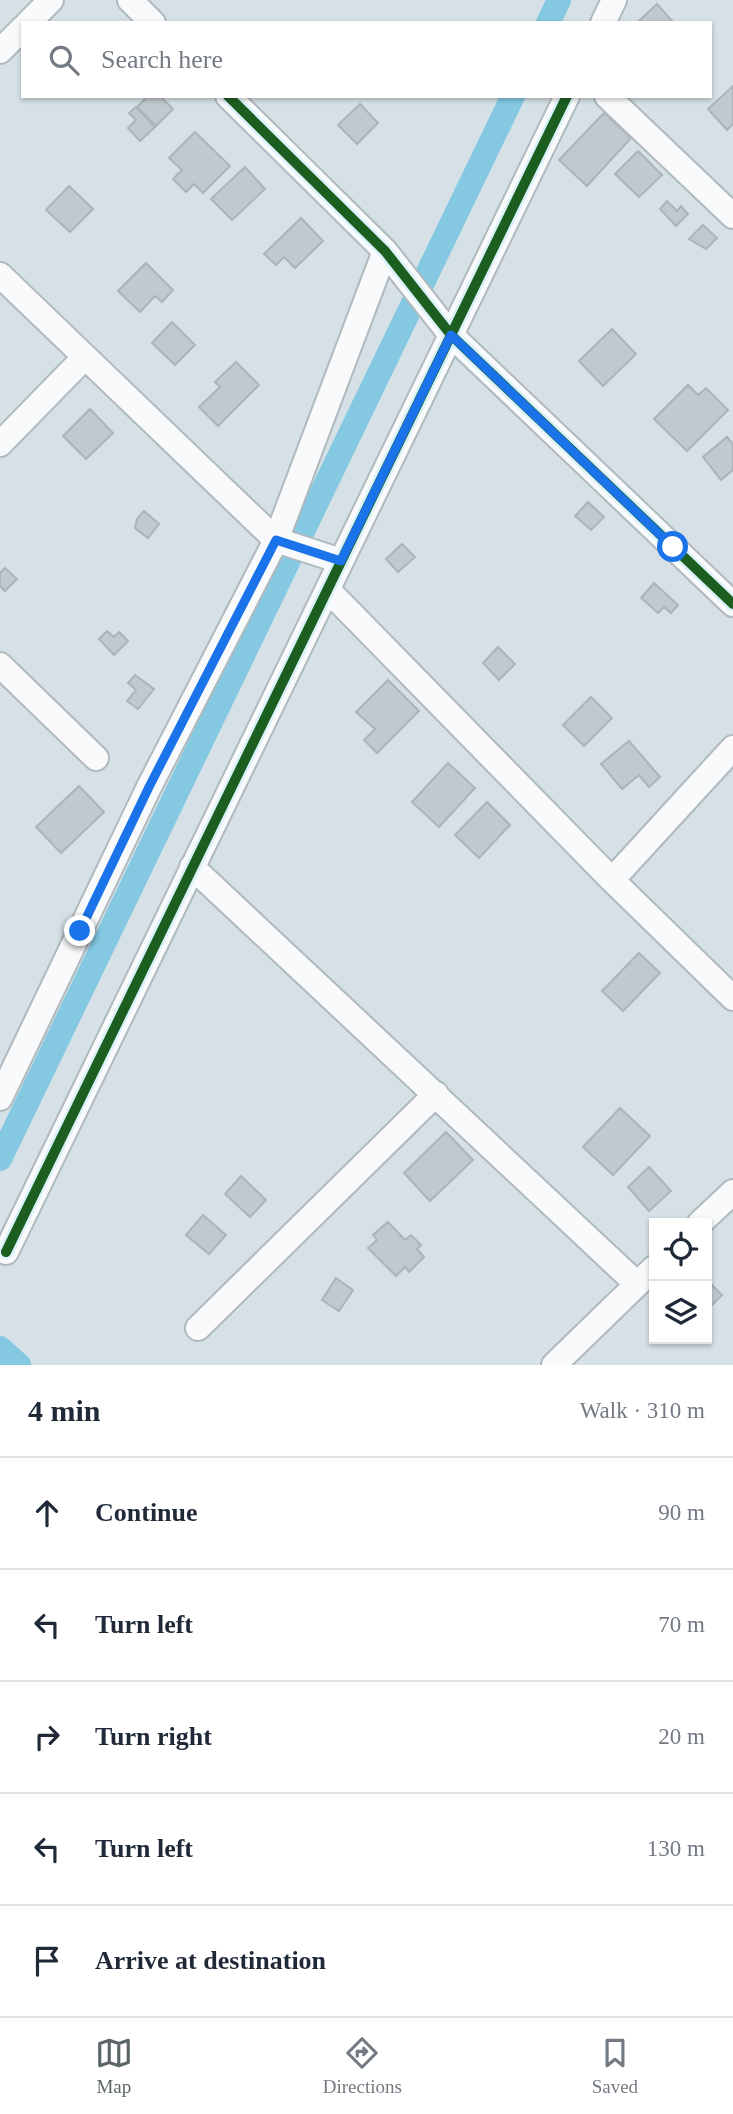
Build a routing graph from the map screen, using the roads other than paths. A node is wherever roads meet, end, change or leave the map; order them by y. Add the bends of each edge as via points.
1 (51, 0) edge
2 (130, 0) edge
3 (614, 0) edge
4 (30, 21) edge
5 (151, 21) edge
6 (604, 21) edge
7 (21, 30) edge
8 (0, 51) edge
9 (230, 98) edge
10 (566, 98) edge
11 (609, 98) edge
12 (733, 216) edge
13 (385, 251) junction
14 (0, 275) edge
15 (451, 335) junction
16 (84, 358) junction
17 (0, 444) edge
18 (276, 540) junction
19 (341, 561) junction
20 (328, 590) junction
21 (733, 604) edge
22 (0, 665) edge
23 (733, 748) edge
24 (96, 758) dead end
25 (192, 867) junction
26 (612, 880) junction
27 (733, 998) edge
28 (436, 1094) junction
29 (0, 1098) edge
30 (733, 1192) edge
31 (705, 1218) edge
32 (6, 1252) dead end
33 (646, 1276) edge
34 (198, 1328) dead end
35 (554, 1365) edge

1 - 4 street
2 - 5 street
3 - 6 street
7 - 8 street
9 - 13 street
10 - 15 street
11 - 12 street
13 - 15 street
13 - 18 street
14 - 16 street
15 - 19 street
15 - 21 street
16 - 17 street
16 - 18 street
18 - 19 street
18 - 29 street via 149,787
19 - 20 street
20 - 25 street
20 - 26 street
22 - 24 street
23 - 26 street
25 - 28 street
25 - 32 street
26 - 27 street
28 - 33 street
28 - 34 street
30 - 31 street
33 - 35 street

